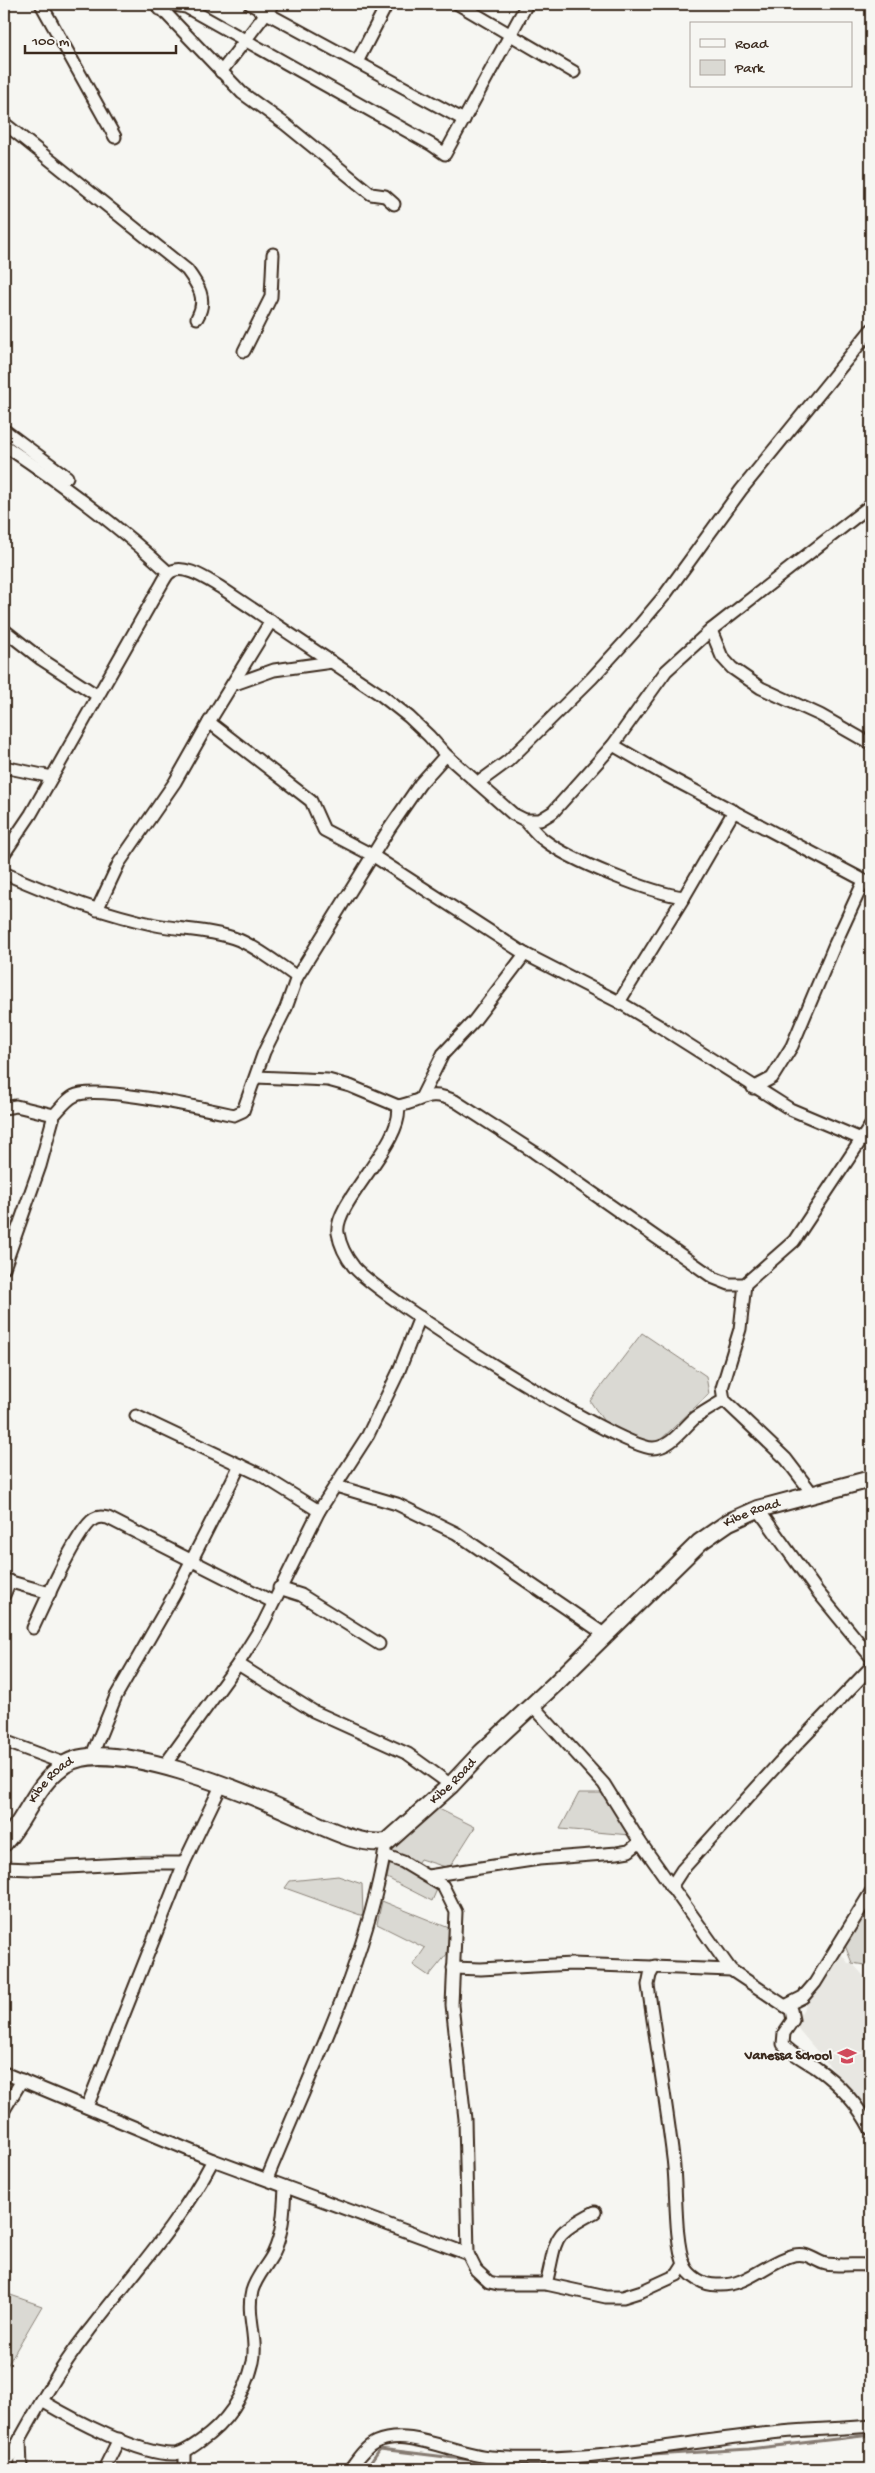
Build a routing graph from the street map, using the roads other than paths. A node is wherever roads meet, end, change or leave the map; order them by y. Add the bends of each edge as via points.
1 (41, 4) edge
2 (250, 4) edge
3 (387, 4) edge
4 (458, 4) edge
5 (527, 4) edge
6 (158, 6) edge
7 (270, 9) edge
8 (511, 36) junction
9 (246, 40) junction
10 (356, 62) junction
11 (221, 72) junction
12 (574, 72) dead end
13 (464, 120) junction
14 (4, 123) edge
15 (115, 137) dead end
16 (394, 204) dead end
17 (273, 254) dead end
18 (197, 318) dead end
19 (871, 330) edge
20 (244, 351) dead end
21 (4, 430) edge
22 (4, 445) edge
23 (67, 478) dead end
24 (871, 505) edge
25 (169, 573) junction
26 (272, 621) junction
27 (4, 630) edge
28 (711, 630) junction
29 (332, 662) junction
30 (232, 685) junction
31 (98, 696) junction
32 (208, 722) junction
33 (871, 744) edge
34 (613, 745) junction
35 (446, 755) junction
36 (4, 767) edge
37 (52, 777) junction
38 (478, 783) junction
39 (734, 812) junction
40 (525, 820) junction
41 (4, 854) edge
42 (372, 855) junction
43 (4, 873) edge
44 (868, 883) edge
45 (684, 897) junction
46 (97, 910) junction
47 (525, 954) junction
48 (297, 976) junction
49 (619, 1002) junction
50 (256, 1077) junction
51 (753, 1088) junction
52 (421, 1098) junction
53 (398, 1106) junction
54 (4, 1108) edge
55 (54, 1115) junction
56 (871, 1124) edge
57 (861, 1139) junction
58 (4, 1268) edge
59 (745, 1284) junction
60 (420, 1317) junction
61 (724, 1400) junction
62 (136, 1416) dead end
63 (240, 1465) junction
64 (871, 1479) edge
65 (336, 1486) junction
66 (812, 1493) junction
67 (758, 1509) junction
68 (320, 1510) junction
69 (190, 1561) junction
70 (284, 1577) junction
71 (7, 1581) edge
72 (279, 1588) junction
73 (50, 1592) junction
74 (4, 1595) edge
75 (301, 1595) junction
76 (273, 1602) junction
77 (33, 1628) dead end
78 (604, 1634) junction
79 (379, 1644) dead end
80 (871, 1657) edge
81 (238, 1664) junction
82 (871, 1667) edge
83 (532, 1705) junction
84 (4, 1741) edge
85 (92, 1755) junction
86 (66, 1764) junction
87 (164, 1766) junction
88 (222, 1784) junction
89 (451, 1785) junction
90 (640, 1842) junction
91 (4, 1843) edge
92 (385, 1849) junction
93 (184, 1863) junction
94 (657, 1866) junction
95 (4, 1868) edge
96 (682, 1870) junction
97 (428, 1876) junction
98 (671, 1887) junction
99 (871, 1892) edge
100 (717, 1951) junction
101 (655, 1966) junction
102 (453, 1968) junction
103 (704, 1968) junction
104 (731, 1970) junction
105 (785, 2006) junction
106 (4, 2073) edge
107 (22, 2080) junction
108 (87, 2106) junction
109 (4, 2110) edge
110 (871, 2130) edge
111 (213, 2160) junction
112 (266, 2179) junction
113 (285, 2188) junction
114 (595, 2212) dead end
115 (468, 2254) junction
116 (684, 2264) junction
117 (871, 2265) edge
118 (546, 2284) junction
119 (42, 2401) junction
120 (871, 2426) edge
121 (20, 2439) junction
122 (119, 2439) junction
123 (186, 2451) junction
124 (4, 2468) edge
125 (21, 2469) edge
126 (104, 2469) edge
127 (185, 2469) edge
128 (350, 2469) edge

1 - 15 street
2 - 7 street
3 - 10 street
4 - 8 street
5 - 8 street
6 - 9 street via 186,7
6 - 11 street
7 - 9 street
7 - 10 street
8 - 12 street
8 - 13 street
9 - 11 street
9 - 13 street via 445,154
10 - 13 street
11 - 16 street via 372,194 385,196
14 - 18 street via 187,270 202,296 203,304
17 - 20 street via 271,297
19 - 38 street via 741,490 664,596 628,638 508,760
21 - 23 street
22 - 25 street via 106,518
24 - 28 street
25 - 26 street via 176,570 196,574
25 - 31 street
26 - 29 street
26 - 30 street
27 - 31 street
28 - 33 street via 722,657 732,668 761,688 820,715
28 - 34 street via 666,671
29 - 30 street via 274,670
29 - 35 street via 409,717
30 - 32 street
31 - 37 street
32 - 42 street via 311,801 324,830
32 - 46 street via 175,782 119,863
34 - 39 street
34 - 40 street via 553,812 540,820
35 - 38 street
35 - 42 street via 420,784
36 - 37 street
37 - 41 street
38 - 40 street via 513,814
39 - 44 street
39 - 45 street
40 - 45 street via 543,840 561,852 654,891
42 - 47 street
42 - 48 street via 343,907
43 - 46 street
44 - 51 street via 835,944 792,1046 772,1078
45 - 49 street
46 - 48 street via 238,940
47 - 49 street
47 - 52 street via 474,1021 443,1054
48 - 50 street
49 - 51 street
50 - 53 street via 328,1080
50 - 55 street via 242,1111 234,1115 153,1098 100,1092 74,1095
51 - 57 street via 804,1116
52 - 53 street
52 - 59 street via 442,1095 455,1101 714,1278 729,1284
53 - 60 street via 400,1115 394,1130 343,1212 337,1230 341,1245 354,1267
54 - 55 street via 16,1106
55 - 58 street via 40,1166
56 - 57 street
57 - 59 street via 794,1242
59 - 61 street via 740,1329 722,1388
60 - 61 street via 595,1425 643,1447 668,1444 693,1420
60 - 65 street via 379,1414
61 - 66 street via 786,1459
62 - 63 street
63 - 68 street
63 - 69 street
64 - 66 street, Kibe Road
65 - 68 street
65 - 78 street via 397,1504 456,1533
66 - 67 street, Kibe Road
67 - 78 street, Kibe Road via 729,1522 700,1542
67 - 80 street
68 - 70 street
69 - 73 street via 99,1516 84,1530
69 - 76 street
69 - 85 street via 116,1696
70 - 72 street
70 - 75 street
71 - 73 street
71 - 74 street
72 - 75 street
72 - 76 street
73 - 77 street
75 - 79 street
76 - 81 street
78 - 83 street, Kibe Road
81 - 87 street
81 - 89 street via 313,1711 408,1754
82 - 96 street
83 - 89 street, Kibe Road
83 - 90 street via 604,1784
84 - 86 street
85 - 86 street, Kibe Road
85 - 87 street, Kibe Road
86 - 91 street, Kibe Road via 43,1784
87 - 88 street, Kibe Road
88 - 92 street, Kibe Road
88 - 93 street
89 - 92 street, Kibe Road
90 - 94 street
90 - 97 street via 617,1853 539,1859
92 - 97 street
92 - 112 street via 349,1983
93 - 95 street
93 - 108 street
94 - 96 street
94 - 98 street
96 - 98 street
97 - 102 street via 443,1886 456,1912
98 - 100 street
99 - 105 street via 815,1983 803,1997
100 - 103 street
100 - 104 street
101 - 102 street via 572,1964 481,1970
101 - 103 street
101 - 116 street via 648,1986 674,2159
102 - 115 street via 452,2005 465,2119
103 - 104 street
104 - 105 street
105 - 110 street via 793,2016 784,2033 783,2044 838,2086 859,2108
106 - 107 street
107 - 108 street
107 - 109 street
108 - 111 street
111 - 112 street
111 - 119 street via 180,2214 79,2344
112 - 113 street
113 - 115 street
113 - 123 street via 277,2244 252,2292 255,2348 242,2393 226,2419
114 - 118 street via 572,2223 559,2234
115 - 118 street via 471,2263 490,2282
116 - 117 street via 696,2279 718,2286 750,2277 785,2258 800,2254 825,2264
116 - 118 street via 677,2275 623,2297 592,2296
119 - 121 street
119 - 122 street
120 - 128 street via 780,2432 610,2453 538,2458 490,2457 395,2438 375,2442
121 - 124 street
121 - 125 street
122 - 123 street via 167,2453
122 - 126 street
123 - 127 street

